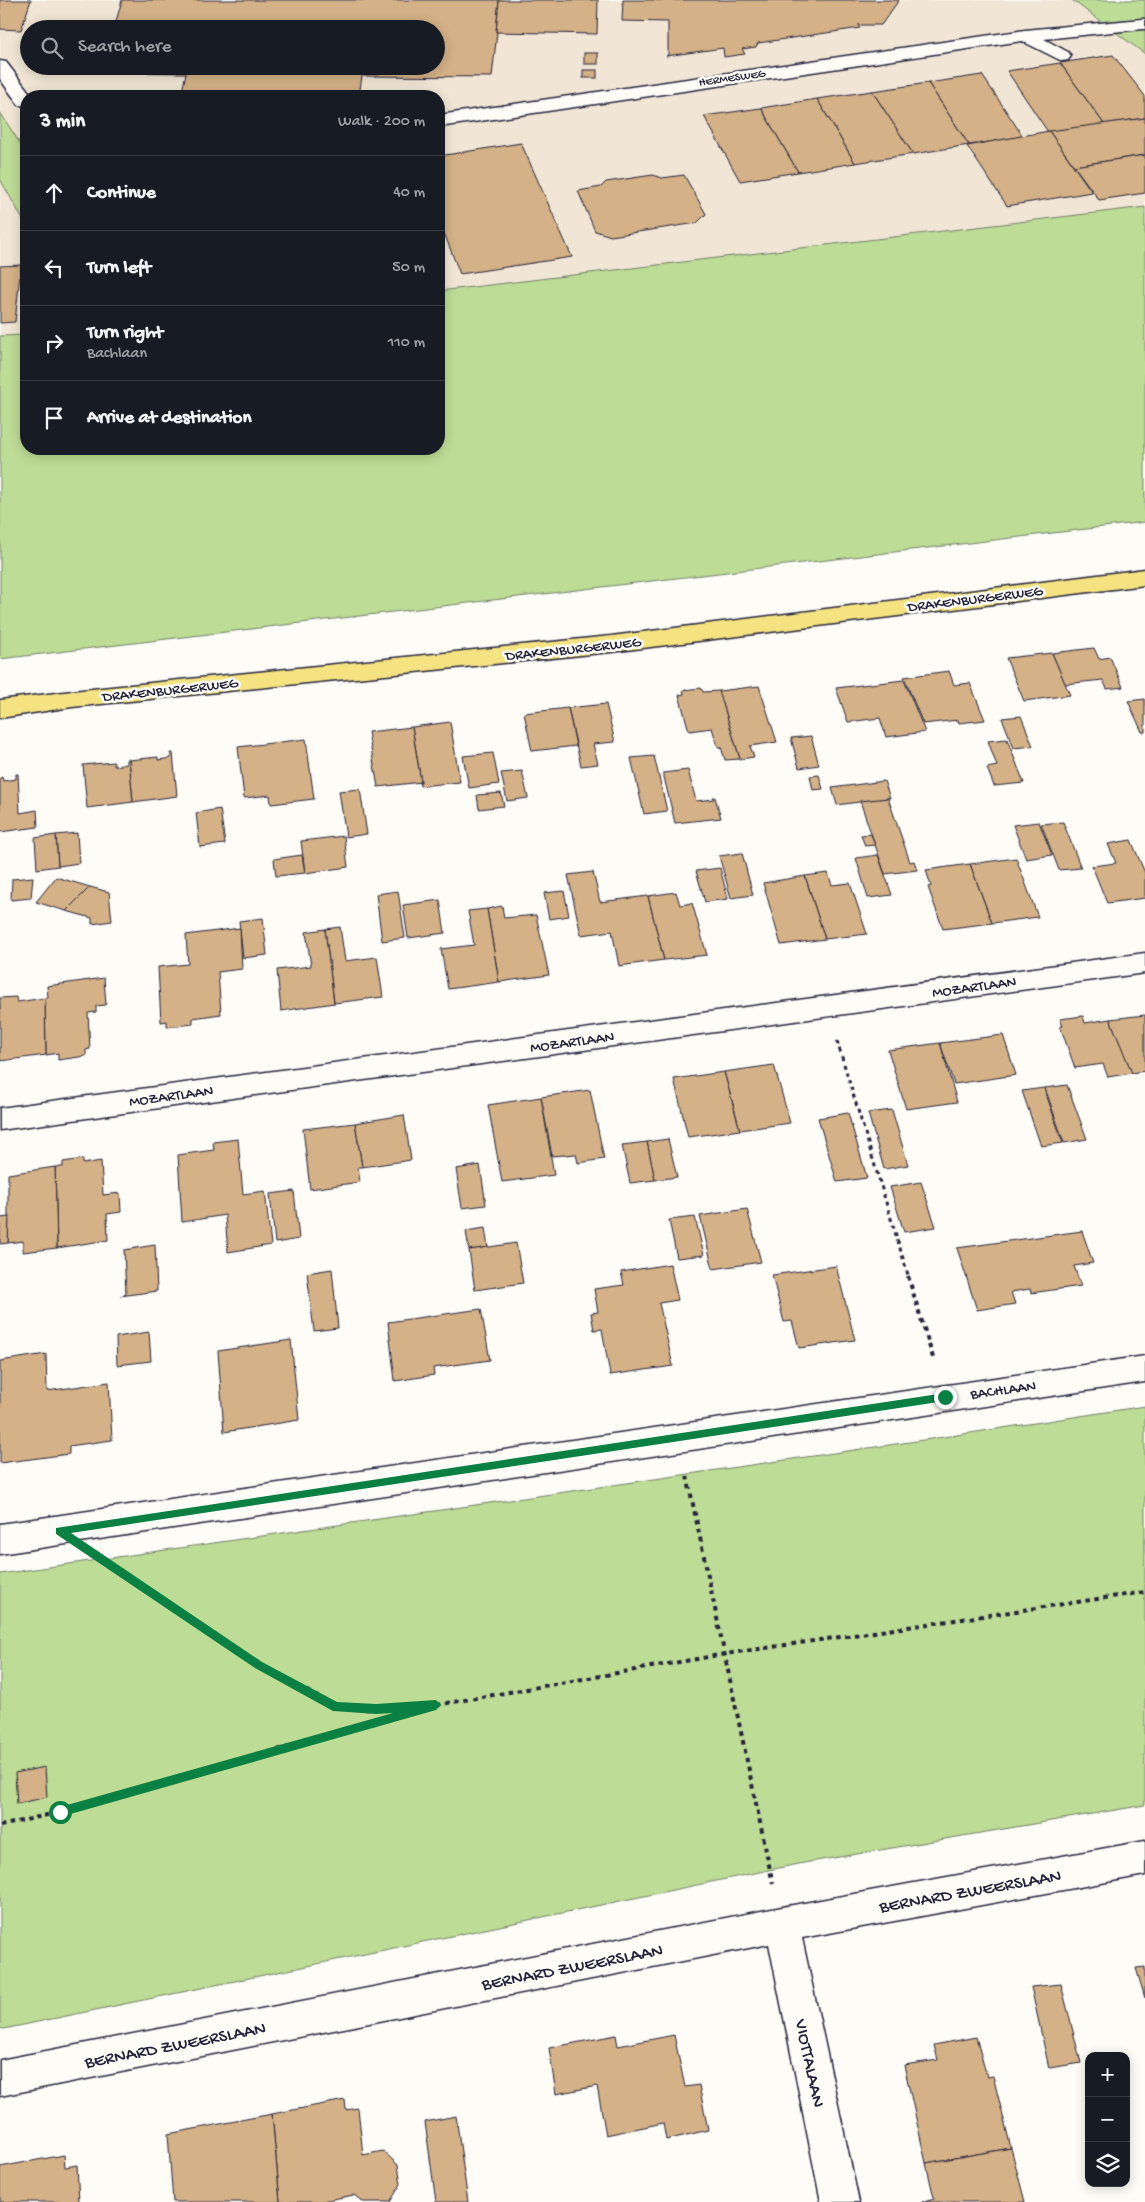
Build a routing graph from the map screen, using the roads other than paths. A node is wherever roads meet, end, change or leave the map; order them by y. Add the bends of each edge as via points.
1 (1142, 24) dead end
2 (1025, 35) junction
3 (1062, 56) dead end
4 (0, 66) edge
5 (20, 93) edge
6 (445, 119) edge
7 (1145, 577) edge
8 (0, 710) edge
9 (1145, 963) edge
10 (0, 1119) edge
11 (1145, 1369) edge
12 (0, 1539) edge
13 (1145, 1858) edge
14 (782, 1924) junction
15 (0, 2078) edge
16 (840, 2202) edge

1 - 2 street, HERMESWEG
2 - 3 street
2 - 6 street, HERMESWEG
4 - 5 street
7 - 8 main road, DRAKENBURGERWEG via 611,644 72,699
9 - 10 street, MOZARTLAAN
11 - 12 street, BACHLAAN
13 - 14 street, BERNARD ZWEERSLAAN
14 - 15 street, BERNARD ZWEERSLAAN
14 - 16 street, VIOTTALAAN

